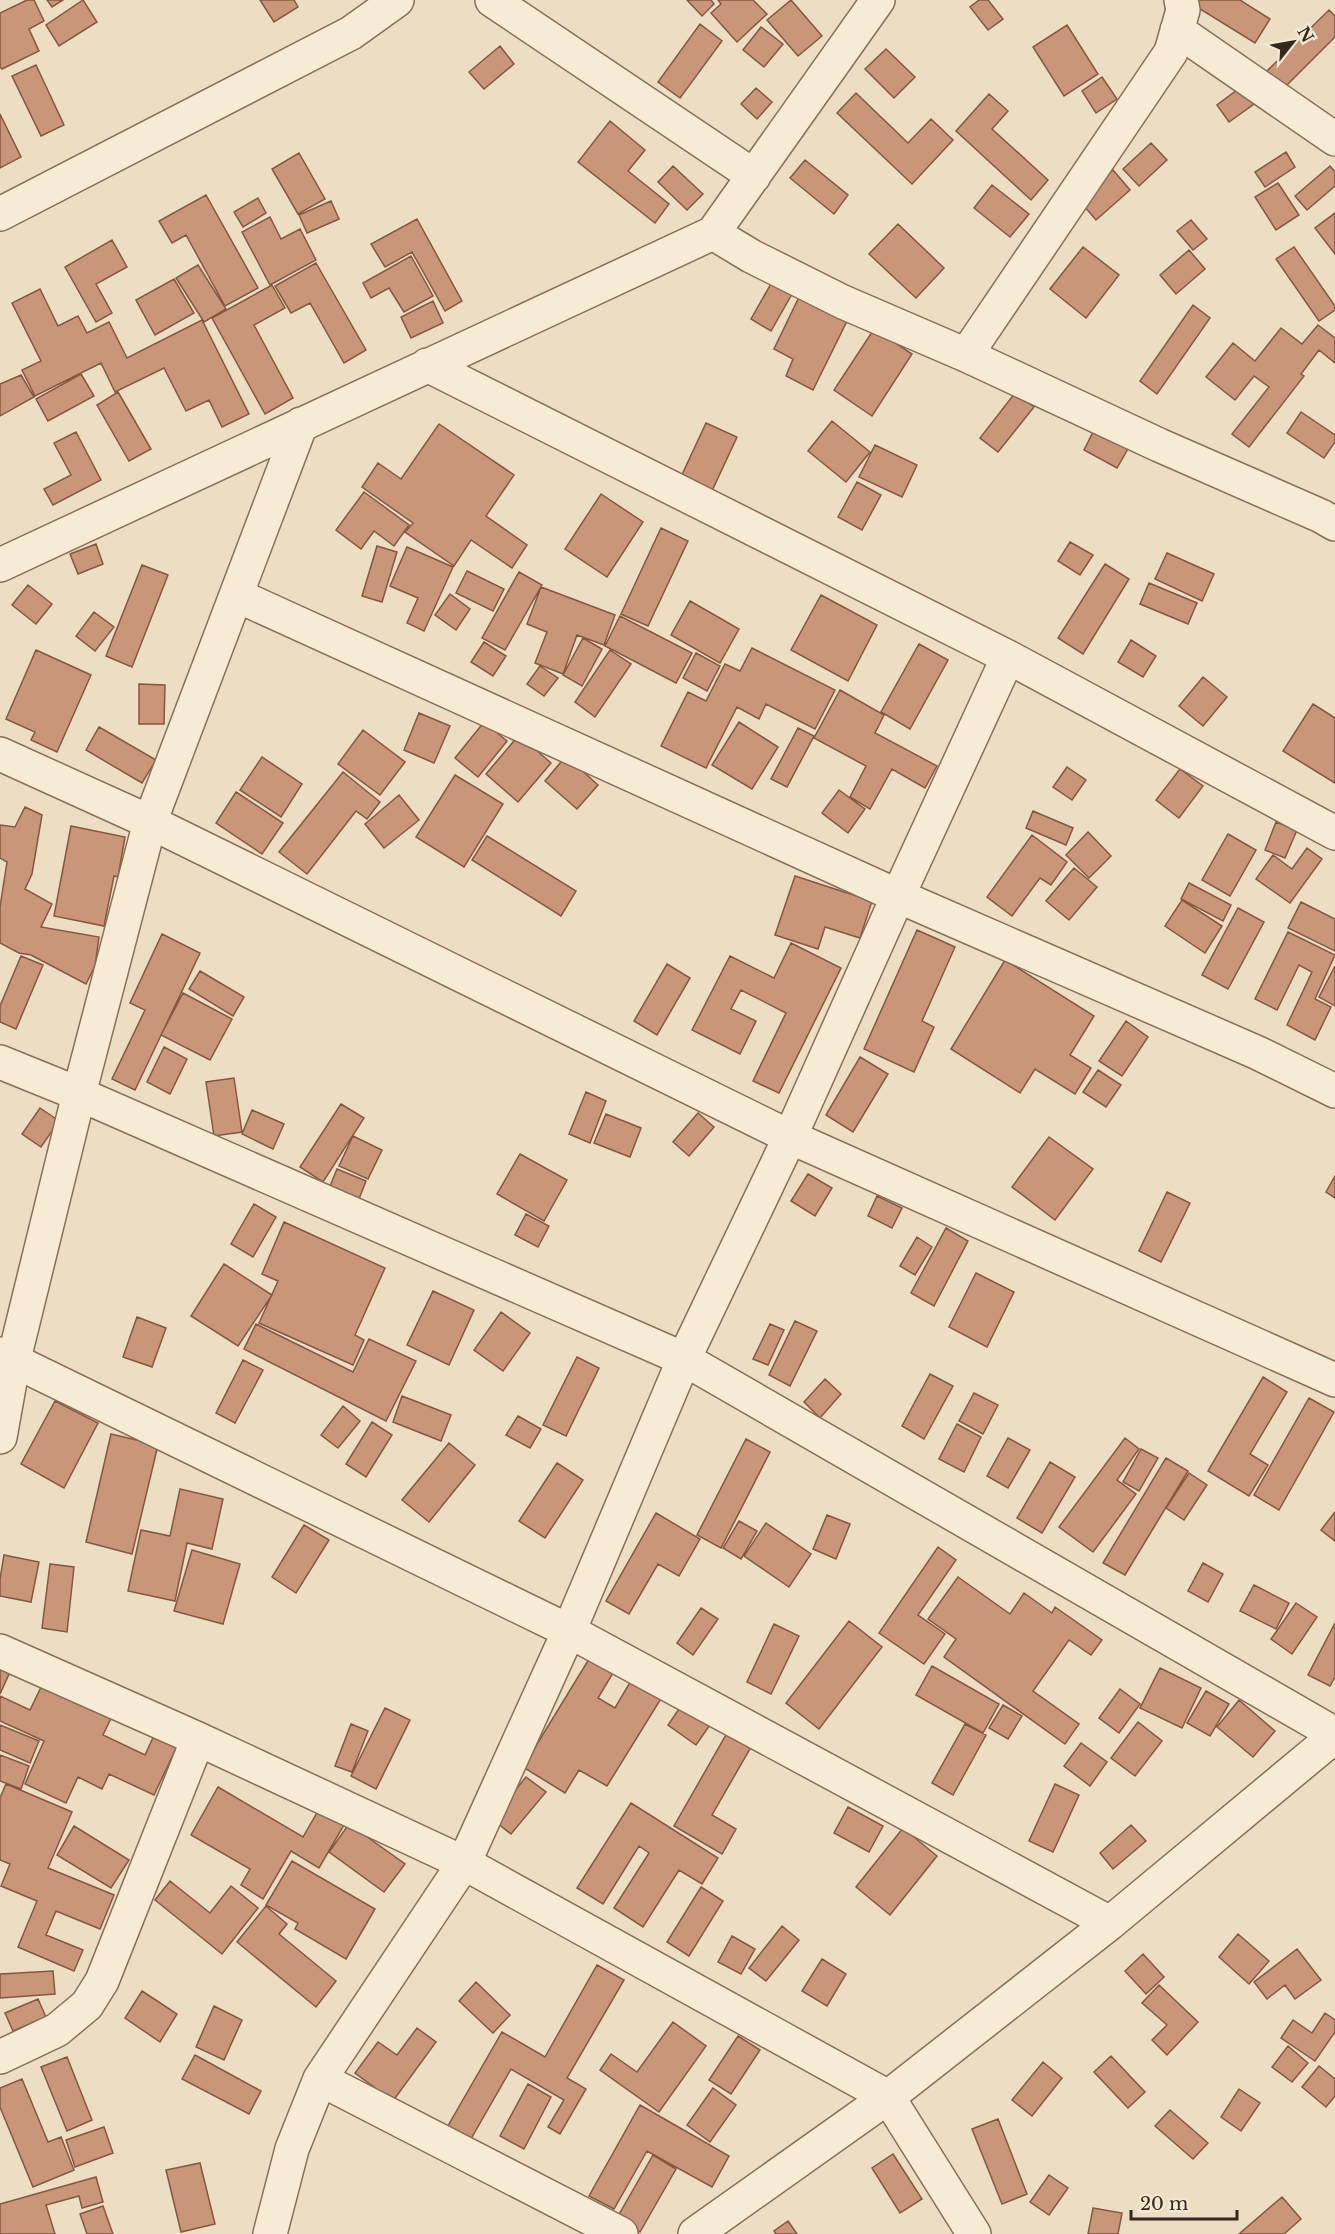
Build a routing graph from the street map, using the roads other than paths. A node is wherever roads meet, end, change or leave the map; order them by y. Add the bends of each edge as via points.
1 (397, 0) edge
2 (492, 0) edge
3 (878, 0) edge
4 (1179, 15) edge
5 (1335, 139) edge
6 (754, 176) junction
7 (0, 214) edge
8 (713, 233) junction
9 (966, 355) junction
10 (427, 365) junction
11 (301, 424) junction
12 (1330, 527) edge
13 (0, 565) edge
14 (236, 595) junction
15 (1008, 657) junction
16 (0, 754) edge
17 (150, 822) junction
18 (1335, 833) edge
19 (898, 896) junction
20 (0, 1062) edge
21 (1335, 1091) edge
22 (79, 1094) junction
23 (790, 1137) junction
24 (7, 1357) edge
25 (684, 1359) junction
26 (1335, 1380) edge
27 (0, 1437) edge
28 (570, 1631) junction
29 (0, 1650) edge
30 (1335, 1735) edge
31 (198, 1738) junction
32 (464, 1863) junction
33 (1110, 1923) junction
34 (0, 2056) edge
35 (320, 2079) junction
36 (888, 2097) junction
37 (270, 2234) edge
38 (621, 2234) edge
39 (694, 2234) edge
40 (974, 2234) edge

1 - 7 street via 351,33
2 - 6 street
3 - 6 street
4 - 5 street
4 - 9 street via 1171,52
6 - 8 street
8 - 9 street via 843,302
8 - 10 street
9 - 12 street
10 - 11 street
10 - 15 street
11 - 13 street
11 - 14 street
14 - 17 street
14 - 19 street
15 - 18 street
15 - 19 street
16 - 17 street
17 - 22 street
17 - 23 street
19 - 21 street via 1258,1053
19 - 23 street
20 - 22 street
22 - 24 street
22 - 25 street
23 - 25 street
23 - 26 street
24 - 27 street
24 - 28 street
25 - 28 street
25 - 30 street
28 - 32 street
28 - 33 street
29 - 31 street
30 - 33 street
31 - 32 street
31 - 34 street via 102,1981 87,2005 57,2030
32 - 35 street
32 - 36 street
33 - 36 street
35 - 37 street via 292,2149
35 - 38 street
36 - 39 street
36 - 40 street

